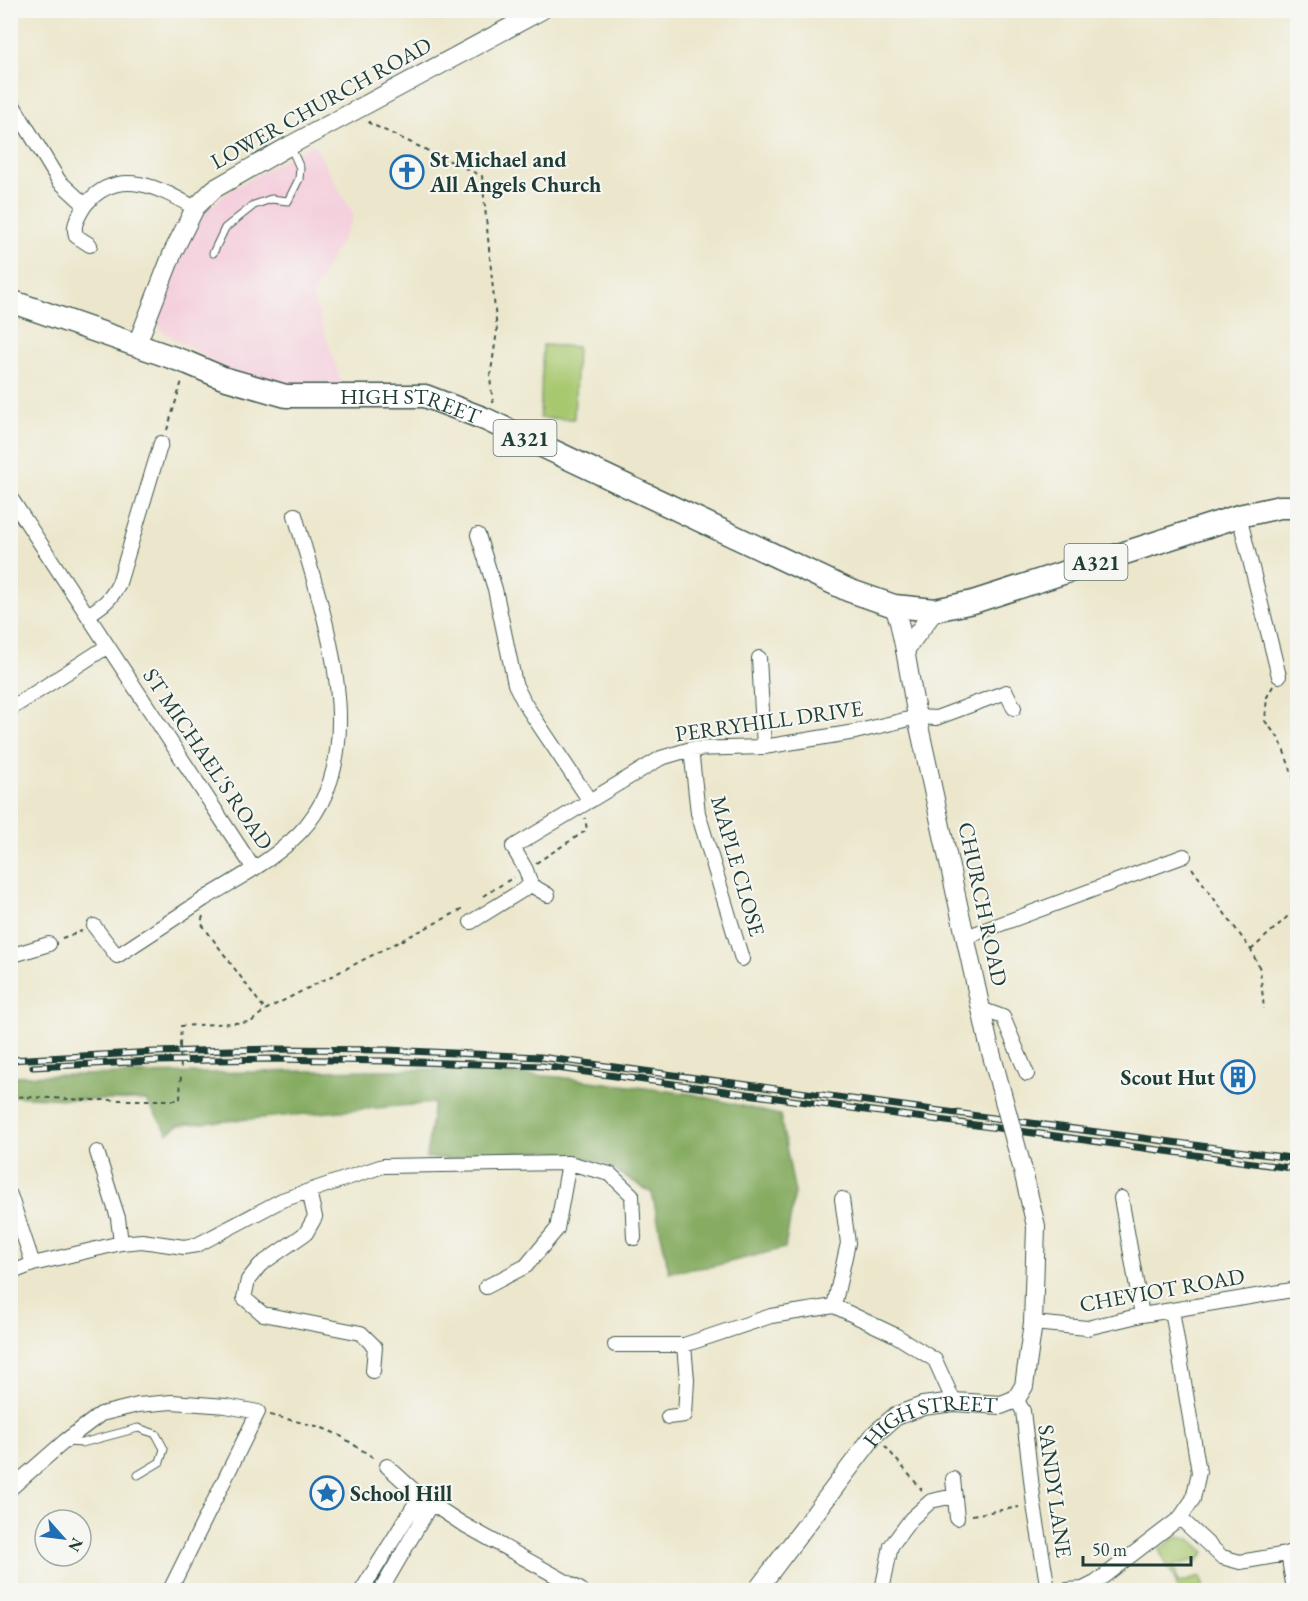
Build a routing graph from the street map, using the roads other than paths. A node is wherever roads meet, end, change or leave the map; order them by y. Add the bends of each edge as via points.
1 (542, 10) edge
2 (13, 105) dead end
3 (290, 146) junction
4 (84, 205) junction
5 (195, 208) junction
6 (90, 245) dead end
7 (213, 253) dead end
8 (10, 301) edge
9 (137, 344) junction
10 (161, 443) road end
11 (10, 497) edge
12 (1298, 507) edge
13 (295, 515) dead end
14 (1239, 516) junction
15 (478, 535) dead end
16 (894, 606) junction
17 (935, 610) junction
18 (88, 615) junction
19 (108, 646) junction
20 (906, 650) junction
21 (759, 658) dead end
22 (1279, 676) road end
23 (1014, 708) dead end
24 (10, 709) edge
25 (918, 717) junction
26 (764, 747) junction
27 (691, 749) junction
28 (590, 801) junction
29 (1184, 856) road end
30 (254, 868) junction
31 (531, 885) junction
32 (548, 895) dead end
33 (471, 922) dead end
34 (94, 926) road end
35 (966, 937) junction
36 (49, 944) road end
37 (10, 956) edge
38 (742, 959) dead end
39 (981, 1010) junction
40 (1028, 1074) dead end
41 (97, 1152) dead end
42 (569, 1163) junction
43 (1022, 1167) joint
44 (309, 1191) junction
45 (10, 1196) edge
46 (1121, 1198) dead end
47 (842, 1199) dead end
48 (634, 1238) dead end
49 (121, 1243) junction
50 (33, 1264) junction
51 (10, 1273) edge
52 (486, 1287) dead end
53 (1298, 1289) edge
54 (834, 1306) junction
55 (1172, 1310) junction
56 (1142, 1315) junction
57 (1033, 1323) junction
58 (615, 1345) dead end
59 (684, 1345) junction
60 (373, 1371) dead end
61 (1016, 1399) junction
62 (954, 1402) junction
63 (668, 1417) dead end
64 (65, 1441) junction
65 (387, 1466) road end
66 (138, 1474) dead end
67 (952, 1479) dead end
68 (10, 1489) edge
69 (954, 1496) junction
70 (426, 1500) junction
71 (957, 1518) road end
72 (1180, 1518) junction
73 (1293, 1553) edge
74 (170, 1590) edge
75 (362, 1590) edge
76 (381, 1590) edge
77 (581, 1590) edge
78 (757, 1590) edge
79 (882, 1590) edge
80 (1048, 1590) edge
81 (1067, 1590) edge
82 (1294, 1590) edge

1 - 3 street, LOWER CHURCH ROAD
2 - 4 street via 59,181
3 - 5 street, LOWER CHURCH ROAD via 214,189
3 - 7 lane via 300,168 288,201 271,199 254,205 225,228
4 - 5 street via 96,193 124,182 163,192
4 - 6 street via 74,227 76,236
5 - 9 street, LOWER CHURCH ROAD
8 - 9 main road, HIGH STREET / A321
9 - 16 main road, HIGH STREET / A321 via 223,378 286,396 425,396 495,424 848,590
10 - 18 street via 114,595
11 - 18 street, ST MICHAEL'S ROAD
12 - 14 main road, A321
13 - 30 street, ST MICHAEL'S ROAD via 327,630 337,688 336,761 320,808 307,825
14 - 17 main road, A321 via 973,602
14 - 22 street
15 - 28 street via 495,589 515,684
16 - 17 main road, A321
16 - 20 street, CHURCH ROAD
17 - 20 street
18 - 19 street, ST MICHAEL'S ROAD
19 - 24 street
19 - 30 street, ST MICHAEL'S ROAD
20 - 25 street, CHURCH ROAD
21 - 26 street
23 - 25 street, PERRYHILL DRIVE via 1006,692 936,718
25 - 26 street, PERRYHILL DRIVE
25 - 35 street, CHURCH ROAD
26 - 27 street, PERRYHILL DRIVE
27 - 28 street, PERRYHILL DRIVE via 661,758
27 - 38 street, MAPLE CLOSE via 698,813
28 - 31 street, PERRYHILL DRIVE via 513,847
29 - 35 street
30 - 34 street via 117,956
31 - 32 street
31 - 33 street
35 - 39 street, CHURCH ROAD
36 - 37 street
39 - 40 street via 1003,1017
39 - 43 street, CHURCH ROAD, bridge
41 - 49 street via 118,1218
42 - 44 street via 383,1166
42 - 48 street via 610,1174 632,1195
42 - 52 street via 557,1229 526,1266
43 - 57 street, HIGH STREET via 1036,1226
44 - 49 street via 282,1200 197,1245 184,1247 141,1240
44 - 60 street via 315,1217 306,1233 260,1264 248,1280 244,1298 263,1314 361,1333 375,1347
45 - 50 street
46 - 56 street
47 - 54 street via 848,1243
49 - 50 street
50 - 51 street
53 - 55 street, CHEVIOT ROAD
54 - 59 street via 771,1316
54 - 62 street via 895,1335 935,1360
55 - 56 street, CHEVIOT ROAD
55 - 72 street via 1199,1472 1193,1498
56 - 57 street, CHEVIOT ROAD via 1087,1328
57 - 61 street, HIGH STREET via 1024,1386
58 - 59 street
59 - 63 street via 685,1416
61 - 62 street, HIGH STREET via 1001,1405
61 - 80 street, SANDY LANE via 1023,1411
62 - 78 street, HIGH STREET via 923,1406 896,1416 875,1434
64 - 66 lane via 82,1443 138,1428 156,1434 164,1449 160,1462
64 - 68 street
64 - 74 street via 101,1414 138,1405 172,1402 258,1412
65 - 70 street
67 - 69 street
69 - 71 street
69 - 79 street via 931,1501 911,1519 891,1546
70 - 75 street
70 - 76 street
70 - 77 street
72 - 73 street via 1222,1557 1240,1562
72 - 81 street via 1095,1583
73 - 82 street

